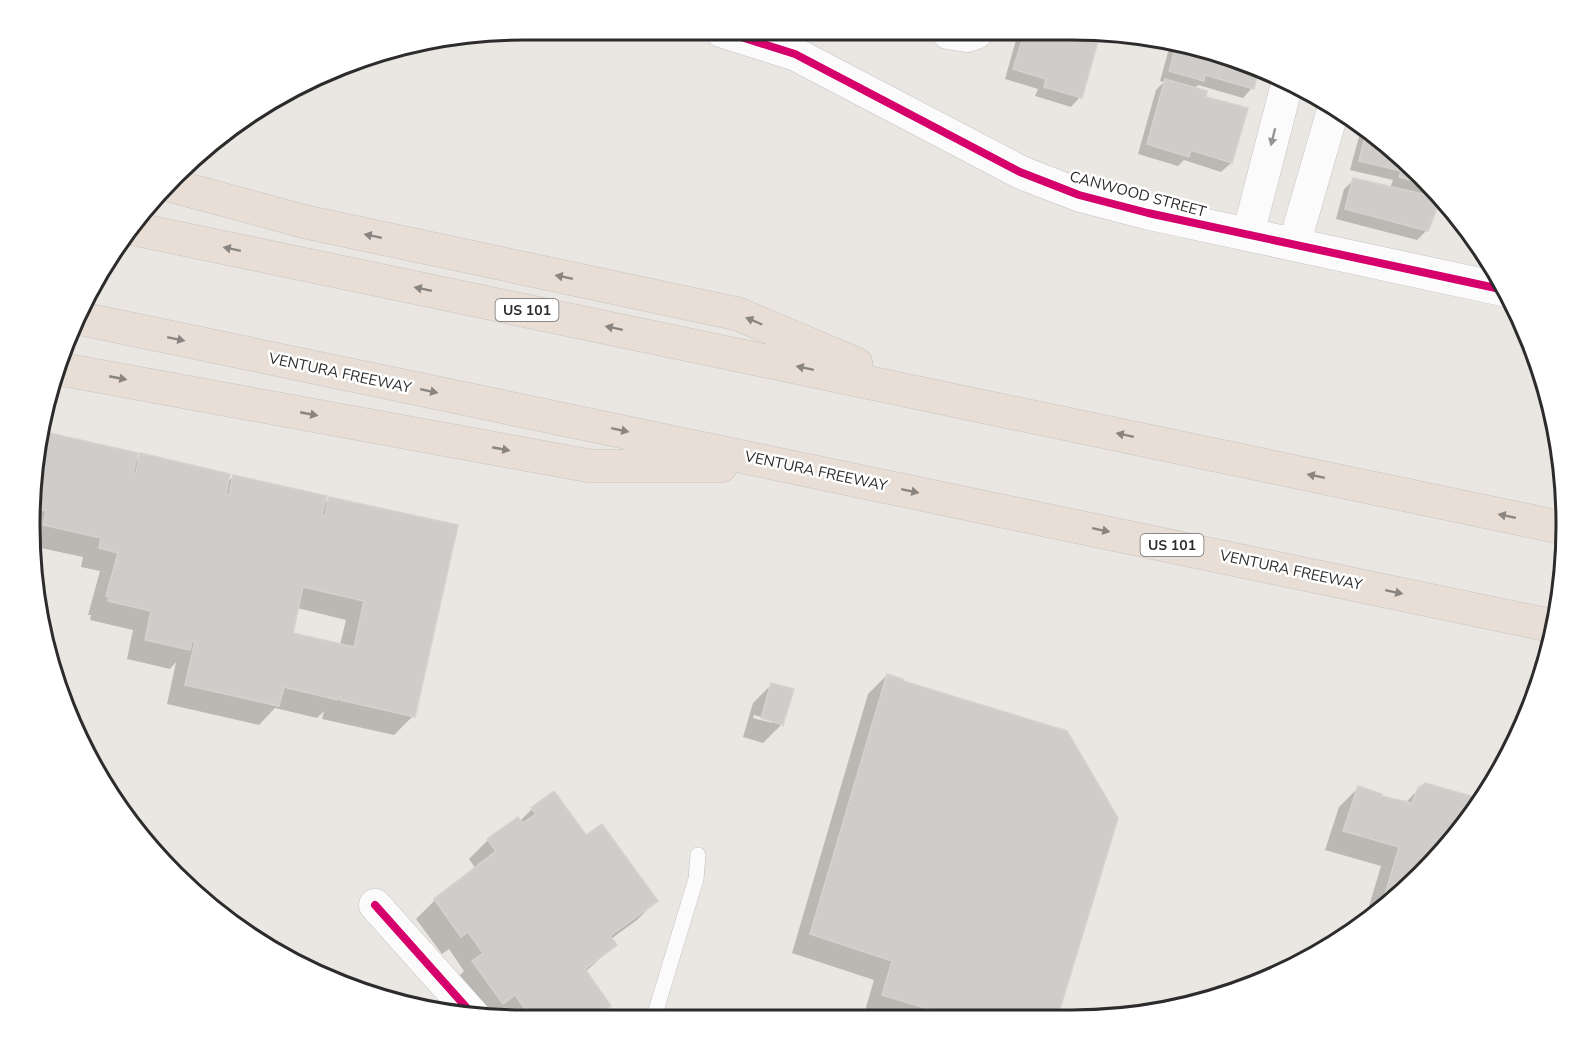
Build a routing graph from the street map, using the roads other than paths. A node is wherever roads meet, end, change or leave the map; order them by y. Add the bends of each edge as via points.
1 (751, 40) edge
2 (1285, 90) edge
3 (1331, 116) edge
4 (177, 187) edge
5 (141, 230) edge
6 (1248, 235) junction
7 (1294, 245) junction
8 (1493, 288) edge
9 (86, 320) edge
10 (66, 370) edge
11 (923, 393) junction
12 (791, 466) junction
13 (1556, 526) edge
14 (1545, 624) edge
15 (698, 855) dead end
16 (375, 905) dead end
17 (464, 1005) edge
18 (656, 1010) edge

1 - 6 street, CANWOOD STREET via 795,54 1030,176 1079,195
2 -> 6 street
3 - 7 street
11 -> 4 highway via 738,314 306,222
11 -> 5 highway, US 101
6 - 7 street, CANWOOD STREET
7 - 8 street, CANWOOD STREET
9 -> 12 highway, VENTURA FREEWAY / US 101
10 -> 12 highway via 590,466
13 -> 11 highway, US 101
12 -> 14 highway, VENTURA FREEWAY / US 101
15 - 18 lane via 696,879
16 - 17 street

